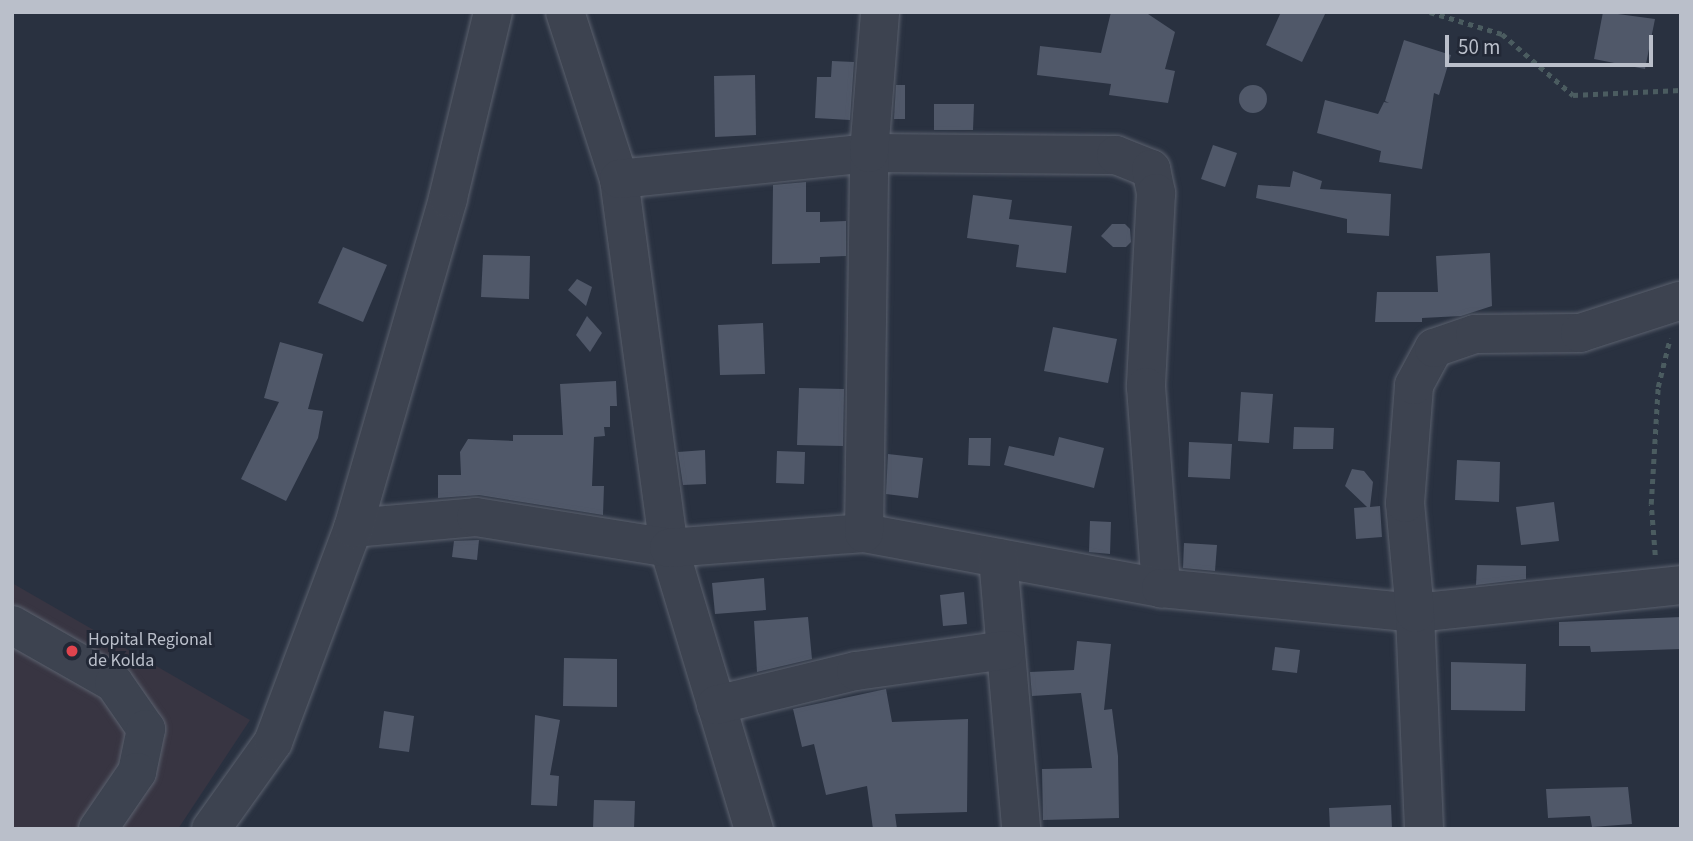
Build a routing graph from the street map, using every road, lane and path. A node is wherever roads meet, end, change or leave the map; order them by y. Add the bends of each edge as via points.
1 (493, 12) edge
2 (565, 12) edge
3 (880, 12) edge
4 (1430, 12) edge
5 (1681, 89) edge
6 (869, 153) junction
7 (619, 179) junction
8 (1679, 301) joint
9 (353, 528) junction
10 (864, 533) junction
11 (669, 548) junction
12 (998, 558) junction
13 (1669, 586) edge
14 (1161, 588) junction
15 (1415, 613) junction
16 (12, 625) edge
17 (1006, 650) junction
18 (716, 705) junction
19 (98, 829) edge
20 (211, 829) edge
21 (754, 829) edge
22 (1021, 829) edge
23 (1424, 829) edge

1 - 9 street via 448,198
2 - 7 street
3 - 6 street
4 - 5 path via 1502,34 1573,95
6 - 7 street
6 - 10 street
6 - 14 street via 1116,155 1151,169 1156,193 1146,387
7 - 11 street
8 - 13 path via 1658,387 1651,504
8 - 15 street via 1580,332 1475,334 1434,348 1414,385 1405,503
9 - 11 street via 476,517
9 - 20 street via 273,742
10 - 11 street
10 - 12 street
11 - 18 street
12 - 14 street
12 - 17 street
13 - 15 street
14 - 15 street
15 - 23 street
16 - 19 street via 114,683 146,729 137,772
17 - 18 street via 856,671
17 - 22 street
18 - 21 street

